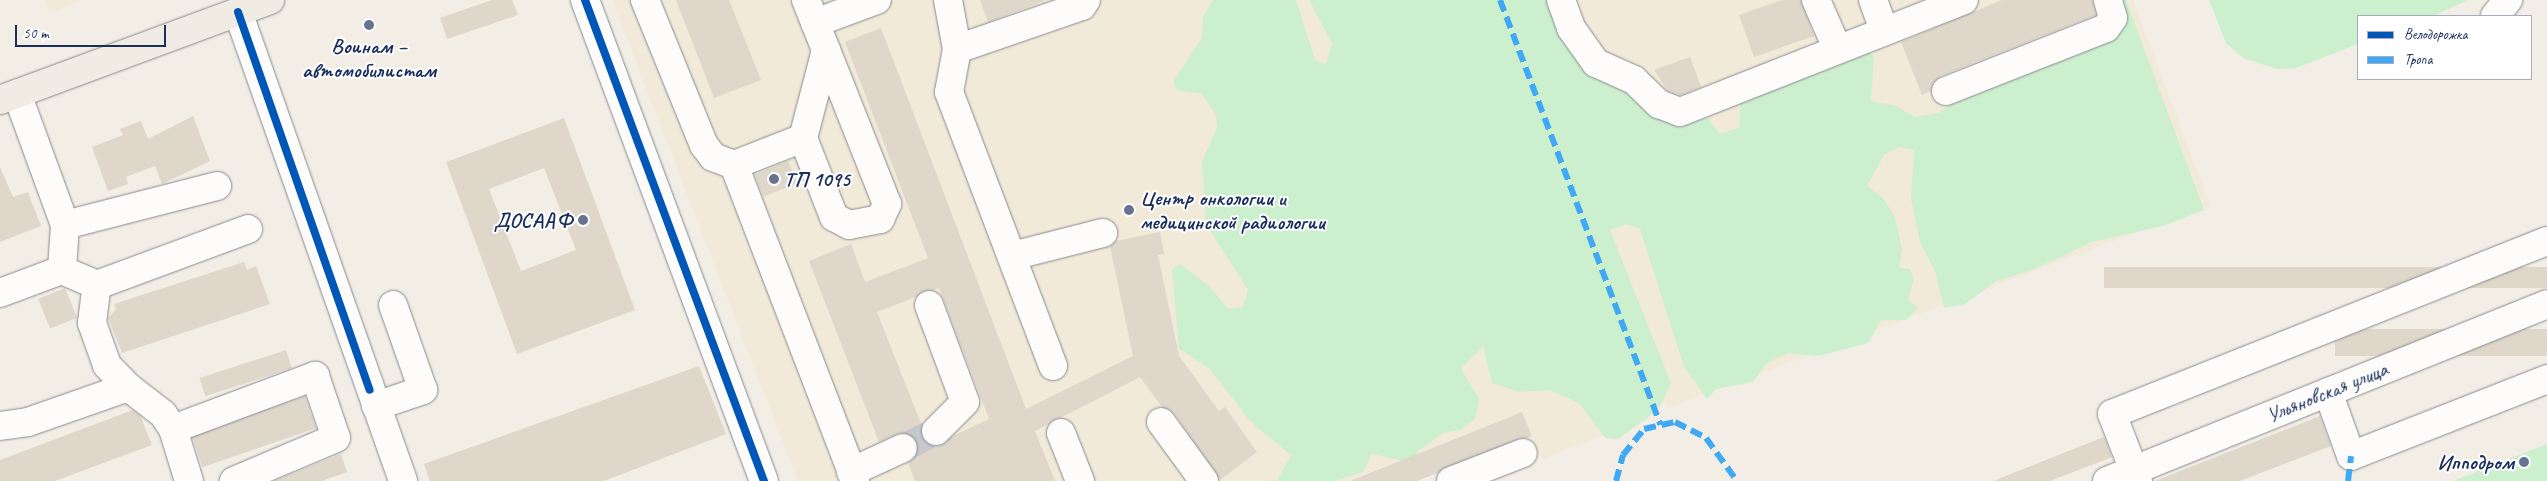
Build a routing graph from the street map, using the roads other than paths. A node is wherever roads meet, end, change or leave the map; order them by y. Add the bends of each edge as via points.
1 (270, 0) edge
2 (585, 0) edge
3 (644, 0) edge
4 (877, 0) edge
5 (948, 0) edge
6 (1086, 0) edge
7 (1561, 0) edge
8 (1816, 0) edge
9 (1873, 0) edge
10 (1964, 0) edge
11 (2108, 0) edge
12 (2508, 0) edge
13 (238, 12) junction
14 (811, 12) edge
15 (2496, 15) edge
16 (1884, 30) junction
17 (1837, 48) junction
18 (957, 49) junction
19 (826, 50) junction
20 (1946, 91) dead end
21 (9, 97) edge
22 (803, 138) junction
23 (734, 165) junction
24 (217, 186) dead end
25 (65, 225) junction
26 (248, 229) dead end
27 (1103, 233) dead end
28 (2547, 240) edge
29 (1012, 256) junction
30 (62, 270) junction
31 (97, 285) junction
32 (0, 293) edge
33 (2547, 304) edge
34 (393, 305) dead end
35 (929, 306) dead end
36 (1053, 366) dead end
37 (2547, 379) edge
38 (128, 387) junction
39 (2328, 392) junction
40 (373, 398) junction
41 (1161, 422) dead end
42 (0, 426) edge
43 (173, 429) junction
44 (936, 431) tunnel mouth
45 (1062, 433) dead end
46 (902, 448) tunnel mouth
47 (1524, 453) dead end
48 (2137, 475) edge
49 (853, 476) edge
50 (189, 481) edge
51 (234, 481) edge
52 (403, 481) edge
53 (764, 481) edge
54 (1080, 481) edge
55 (1204, 481) edge
56 (1451, 481) edge
57 (2108, 481) edge

1 - 13 main road
2 - 53 street
3 - 23 street via 704,145 713,156
4 - 14 street
5 - 18 street
6 - 18 street via 1082,6
7 - 17 street via 1584,52 1596,62 1634,80 1659,104 1680,112
8 - 17 street
9 - 16 street
10 - 16 street
11 - 20 street via 2113,18 2106,28
12 - 15 street
13 - 21 main road
13 - 40 street
14 - 19 street
16 - 17 street
18 - 29 street via 949,92
19 - 22 street
19 - 22 street via 887,204 880,219 849,225 834,217
21 - 25 street
22 - 23 street
23 - 49 street
24 - 25 street
25 - 30 street
26 - 31 street
27 - 29 street
28 - 48 street via 2112,414
29 - 36 street
30 - 31 street
30 - 32 street
31 - 38 street via 92,323 106,365
33 - 39 street, Ульяновская улица
34 - 40 street via 423,390
35 - 44 street via 964,402
37 - 39 street via 2351,456
38 - 42 street via 28,422
38 - 43 street via 163,414
39 - 48 street, Ульяновская улица
40 - 52 street
41 - 55 street
43 - 50 street
43 - 51 street via 315,376 336,438
45 - 54 street
46 - 49 street
47 - 56 street
48 - 57 street, Ульяновская улица

